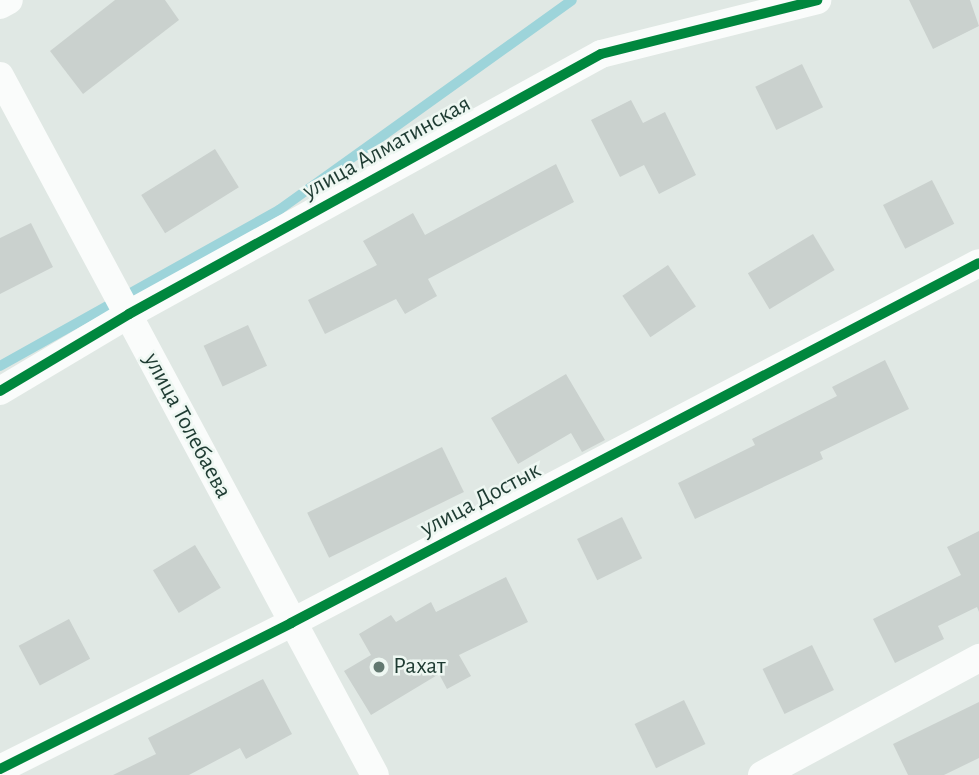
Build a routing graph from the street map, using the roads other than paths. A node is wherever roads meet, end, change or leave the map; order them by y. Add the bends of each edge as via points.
1 (9, 0) edge
2 (817, 0) edge
3 (0, 5) edge
4 (0, 76) edge
5 (979, 263) edge
6 (129, 314) junction
7 (0, 391) edge
8 (291, 623) junction
9 (979, 658) edge
10 (0, 769) edge
11 (375, 775) edge
12 (762, 775) edge

1 - 3 street
2 - 6 street, улица Алматинская via 601,54
4 - 6 street, улица Толебаева
5 - 8 street, улица Достык
6 - 7 street, улица Алматинская
6 - 8 street, улица Толебаева
8 - 10 street, улица Достык
8 - 11 street, улица Толебаева
9 - 12 street

